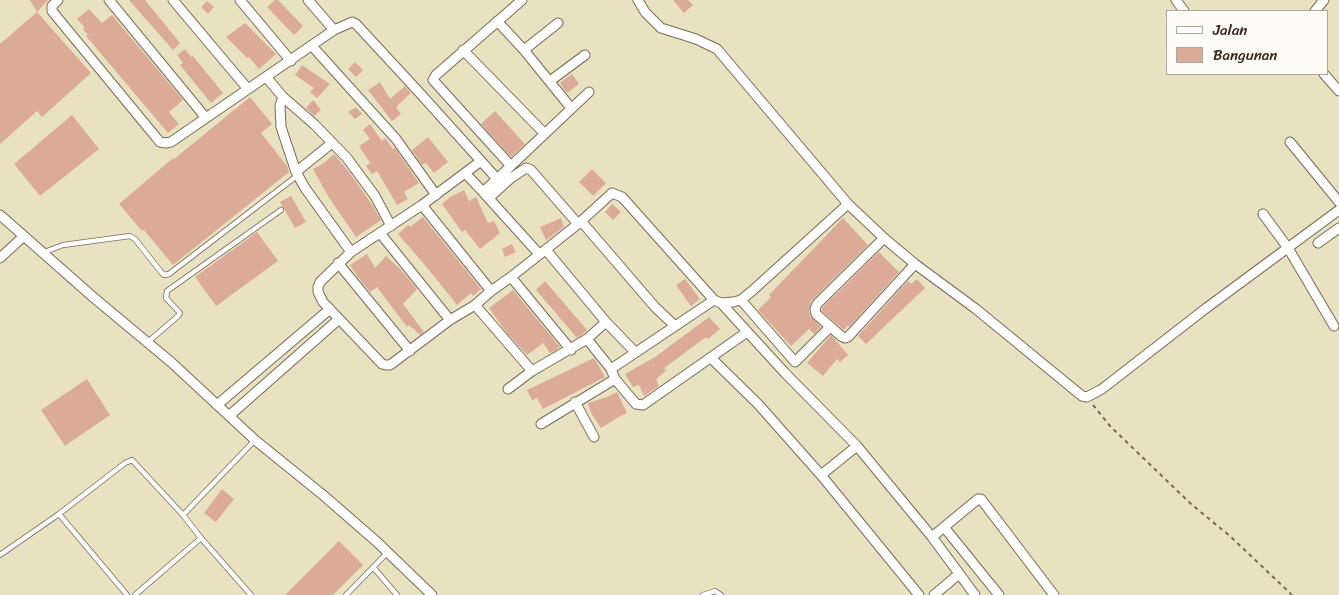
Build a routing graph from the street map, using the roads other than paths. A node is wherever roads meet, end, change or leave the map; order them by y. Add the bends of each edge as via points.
1 (58, 0) edge
2 (109, 0) edge
3 (173, 0) edge
4 (240, 0) edge
5 (308, 0) edge
6 (522, 0) edge
7 (638, 0) edge
8 (497, 21) junction
9 (558, 23) dead end
10 (334, 30) junction
11 (312, 46) junction
12 (463, 50) junction
13 (524, 50) junction
14 (585, 55) dead end
15 (291, 61) junction
16 (1325, 75) edge
17 (267, 78) junction
18 (550, 81) junction
19 (247, 88) junction
20 (1339, 91) edge
21 (589, 92) dead end
22 (283, 97) junction
23 (571, 108) junction
24 (206, 118) junction
25 (544, 133) junction
26 (1290, 142) dead end
27 (332, 143) junction
28 (480, 161) junction
29 (511, 166) junction
30 (465, 173) junction
31 (297, 174) junction
32 (500, 182) junction
33 (436, 195) junction
34 (486, 195) junction
35 (1339, 202) edge
36 (848, 204) junction
37 (422, 205) junction
38 (281, 210) dead end
39 (1339, 210) edge
40 (1263, 214) dead end
41 (0, 215) edge
42 (580, 222) junction
43 (391, 226) junction
44 (1339, 228) edge
45 (380, 233) junction
46 (24, 236) junction
47 (884, 238) junction
48 (1318, 242) dead end
49 (1288, 248) junction
50 (351, 252) junction
51 (542, 252) junction
52 (42, 253) junction
53 (0, 258) edge
54 (338, 263) junction
55 (915, 264) junction
56 (510, 277) junction
57 (491, 291) junction
58 (741, 300) junction
59 (717, 302) junction
60 (475, 305) junction
61 (330, 309) junction
62 (339, 319) junction
63 (450, 320) junction
64 (606, 322) junction
65 (674, 325) junction
66 (1334, 326) dead end
67 (830, 327) junction
68 (747, 332) junction
69 (587, 339) junction
70 (148, 342) junction
71 (410, 350) junction
72 (570, 350) junction
73 (635, 352) junction
74 (275, 354) junction
75 (711, 358) junction
76 (285, 366) junction
77 (611, 369) junction
78 (532, 371) junction
79 (615, 379) junction
80 (508, 389) dead end
81 (575, 402) junction
82 (217, 406) junction
83 (229, 416) junction
84 (541, 424) dead end
85 (594, 437) dead end
86 (255, 440) junction
87 (858, 446) junction
88 (821, 475) junction
89 (59, 514) junction
90 (183, 515) junction
91 (944, 527) junction
92 (932, 537) junction
93 (201, 538) junction
94 (388, 552) junction
95 (0, 554) edge
96 (373, 567) junction
97 (959, 574) junction
98 (127, 595) edge
99 (135, 595) edge
100 (251, 595) edge
101 (346, 595) edge
102 (397, 595) edge
103 (432, 595) edge
104 (703, 595) edge
105 (721, 595) edge
106 (919, 595) edge
107 (934, 595) edge
108 (975, 595) edge
109 (999, 595) edge
110 (1054, 595) edge

1 - 24 street via 52,11 160,142 170,142
2 - 24 street
3 - 19 street
4 - 15 street
5 - 10 street
6 - 8 street
7 - 36 street via 661,28 717,49
8 - 12 street
8 - 13 street
9 - 13 street
10 - 11 street
10 - 28 street via 352,22 356,24
11 - 15 street
11 - 33 street via 396,139
12 - 25 street
12 - 29 street via 433,78 433,82
13 - 18 street
14 - 18 street
15 - 17 street
16 - 20 street
17 - 19 street
17 - 22 street
18 - 23 street
19 - 24 street
21 - 23 street
22 - 27 street
22 - 31 street via 281,127
23 - 25 street
25 - 29 street
26 - 35 street
27 - 31 street
27 - 43 street via 357,170
28 - 30 street
28 - 32 street
29 - 32 street
30 - 33 street
30 - 34 street
31 - 50 street
31 - 52 lane via 169,274 164,275 130,236 63,245
32 - 34 street
32 - 42 street via 526,168 531,170
33 - 37 street
34 - 51 street
36 - 47 street
36 - 58 street
37 - 43 street
37 - 57 street
38 - 70 lane via 167,291 166,298 180,313
39 - 49 street
40 - 49 street
41 - 46 street
42 - 51 street
42 - 59 street via 612,193 622,197
42 - 65 street
43 - 45 street
44 - 48 street
45 - 50 street
45 - 63 street
46 - 52 street
46 - 53 street
47 - 55 street
47 - 67 street via 817,304 816,314
49 - 55 street via 1088,397 1082,396 976,309
49 - 66 street
50 - 54 street
51 - 56 street
51 - 64 street
52 - 70 street
54 - 61 street via 318,287
54 - 71 street
55 - 67 street via 848,337 841,336
56 - 57 street
56 - 72 street
57 - 60 street
58 - 59 street
58 - 67 street via 795,362
59 - 65 street
59 - 68 street
60 - 63 street
60 - 78 street
61 - 62 street
61 - 74 street
62 - 71 street via 382,364 390,365
62 - 76 street
63 - 71 street
64 - 69 street
64 - 73 street
65 - 73 street
68 - 75 street
68 - 87 street
69 - 72 street
69 - 77 street
70 - 82 street
72 - 78 street
73 - 77 street
74 - 76 street
74 - 82 street
75 - 79 street via 642,405 636,404
75 - 88 street via 758,404
76 - 83 street
77 - 79 street
78 - 80 street
79 - 81 street
81 - 84 street
81 - 85 street
82 - 83 street
83 - 86 street
86 - 90 lane
86 - 94 street
87 - 88 street
87 - 92 street
88 - 106 street
89 - 90 lane via 132,460
89 - 95 lane
89 - 98 lane
90 - 93 lane
91 - 92 street
91 - 109 street
91 - 110 street via 981,499
92 - 97 street
93 - 99 lane
93 - 100 lane
94 - 96 lane
94 - 103 street
96 - 101 lane
96 - 102 lane
97 - 107 street
97 - 108 street
104 - 105 lane via 715,591

